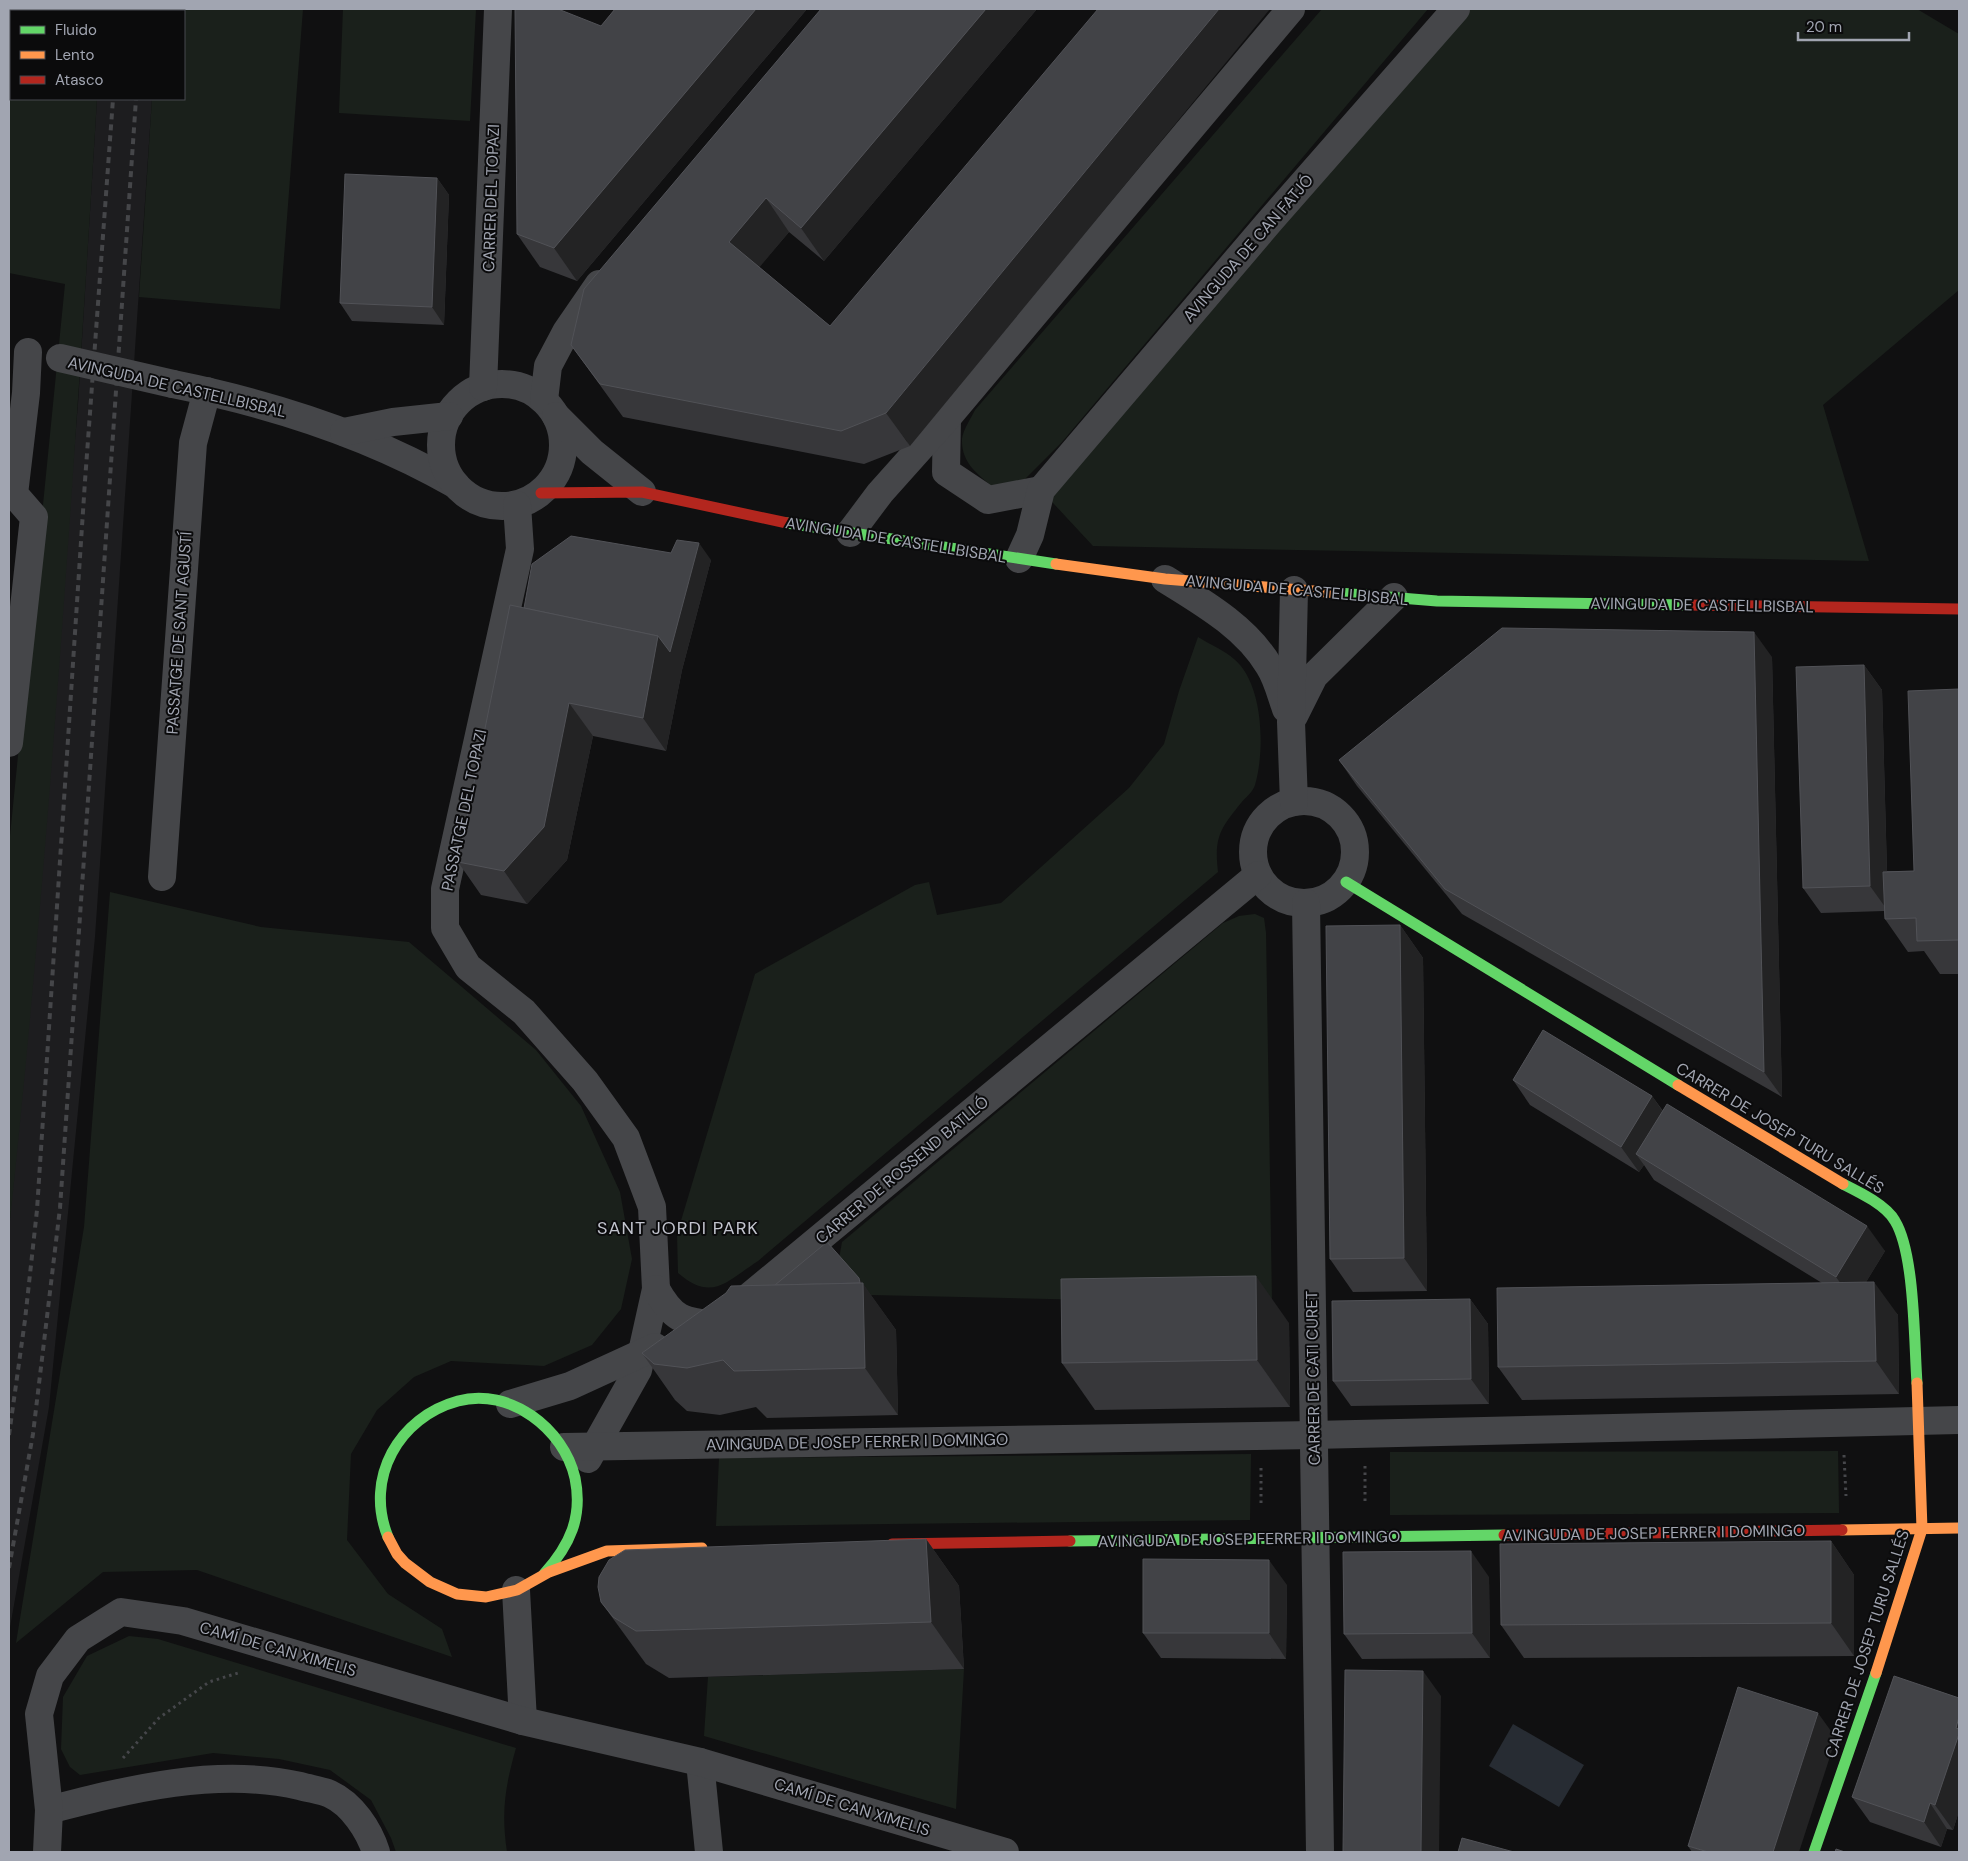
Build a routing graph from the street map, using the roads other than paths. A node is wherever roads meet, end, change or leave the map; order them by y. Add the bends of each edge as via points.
1 (498, 9) edge
2 (1291, 9) edge
3 (1456, 9) edge
4 (613, 267) edge
5 (18, 350) edge
6 (483, 387) junction
7 (207, 391) junction
8 (550, 408) junction
9 (449, 416) junction
10 (946, 418) junction
11 (344, 432) junction
12 (456, 485) junction
13 (1041, 490) junction
14 (642, 492) junction
15 (542, 493) junction
16 (517, 505) junction
17 (850, 532) junction
18 (1019, 559) junction
19 (1165, 579) junction
20 (1294, 590) junction
21 (1394, 597) junction
22 (1959, 609) edge
23 (1290, 722) junction
24 (9, 743) edge
25 (1294, 802) junction
26 (1258, 875) junction
27 (162, 877) dead end
28 (1346, 882) junction
29 (1306, 903) junction
30 (656, 1288) junction
31 (716, 1324) junction
32 (642, 1353) junction
33 (510, 1404) junction
34 (1920, 1420) junction
35 (1959, 1420) edge
36 (1314, 1435) junction
37 (596, 1446) junction
38 (564, 1447) junction
39 (577, 1478) junction
40 (1959, 1528) edge
41 (1922, 1529) junction
42 (1315, 1539) junction
43 (876, 1545) edge
44 (718, 1548) edge
45 (544, 1574) junction
46 (516, 1590) junction
47 (523, 1721) junction
48 (700, 1762) junction
49 (48, 1810) junction
50 (47, 1852) edge
51 (376, 1852) edge
52 (709, 1852) edge
53 (1005, 1852) edge
54 (1320, 1852) edge
55 (1814, 1852) edge

1 - 6 street, CARRER DEL TOPAZI
2 - 10 street
3 - 13 street, AVINGUDA DE CAN FATJÓ
4 - 8 street via 594,290 548,366
5 - 7 street, AVINGUDA DE CASTELLBISBAL, bridge
5 - 24 street via 26,393 14,494 34,518
6 - 8 street via 495,384 517,386
6 - 9 street via 464,397
7 - 11 street, AVINGUDA DE CASTELLBISBAL via 256,402
7 - 27 street, PASSATGE DE SANT AGUSTÍ via 193,443
8 - 14 street, AVINGUDA DE CASTELLBISBAL via 592,452
8 - 15 street via 563,436 563,456 556,476
9 - 11 street via 393,422
9 - 12 street via 442,436 442,457
10 - 13 street via 946,472 988,500
10 - 17 street
11 - 12 street, AVINGUDA DE CASTELLBISBAL via 424,467
12 - 16 street via 472,498 496,506
13 - 18 street, AVINGUDA DE CAN FATJÓ via 1030,535
14 - 15 street, AVINGUDA DE CASTELLBISBAL
14 - 17 street, AVINGUDA DE CASTELLBISBAL via 764,519
15 - 16 street
16 - 30 street, PASSATGE DEL TOPAZI via 520,549 445,889 445,928 468,967 524,1012 585,1081 626,1138 652,1207
17 - 18 street, AVINGUDA DE CASTELLBISBAL
18 - 19 street, AVINGUDA DE CASTELLBISBAL
19 - 20 street, AVINGUDA DE CASTELLBISBAL
19 - 23 street via 1202,602 1251,641 1270,667
20 - 21 street, AVINGUDA DE CASTELLBISBAL
20 - 23 street
21 - 22 street, AVINGUDA DE CASTELLBISBAL via 1437,601
21 - 23 street via 1314,676
23 - 25 street
25 - 26 street via 1279,807 1266,817 1258,830 1253,845 1253,861
25 - 28 street via 1324,805 1347,824 1355,853 1353,868
26 - 29 street via 1278,896
26 - 31 street, CARRER DE ROSSEND BATLLÓ
28 - 29 street via 1328,896
28 - 34 street, CARRER DE JOSEP TURU SALLÉS via 1783,1150 1871,1199 1896,1220 1907,1250
29 - 36 street, CARRER DE CATI CURET
30 - 31 street via 668,1309 679,1318 692,1324
30 - 32 street, PASSATGE DEL TOPAZI
31 - 32 street, CARRER DE ROSSEND BATLLÓ
32 - 33 street, CARRER DE ROSSEND BATLLÓ via 570,1386
32 - 37 street, PASSATGE DEL TOPAZI via 638,1370
33 - 38 street via 538,1418
33 - 46 street via 479,1398 448,1403 420,1417 397,1440 383,1469 379,1500 385,1532 401,1559 424,1580 453,1594 485,1597
34 - 35 street, AVINGUDA DE JOSEP FERRER I DOMINGO
34 - 36 street, AVINGUDA DE JOSEP FERRER I DOMINGO
34 - 41 street, CARRER DE JOSEP TURU SALLÉS
36 - 37 street, AVINGUDA DE JOSEP FERRER I DOMINGO
36 - 42 street, CARRER DE CATI CURET
37 - 38 street, AVINGUDA DE JOSEP FERRER I DOMINGO
37 - 39 street, PASSATGE DEL TOPAZI
38 - 39 street
39 - 45 street via 579,1504 574,1530 562,1554
40 - 41 street, AVINGUDA DE JOSEP FERRER I DOMINGO
41 - 42 street, AVINGUDA DE JOSEP FERRER I DOMINGO
41 - 55 street, CARRER DE JOSEP TURU SALLÉS via 1901,1600
42 - 43 street, AVINGUDA DE JOSEP FERRER I DOMINGO
42 - 54 street, CARRER DE CATI CURET
44 - 45 street via 610,1550
45 - 46 street
46 - 47 street
47 - 48 street, CAMÍ DE CAN XIMELIS
47 - 49 street, CAMÍ DE CAN XIMELIS via 183,1621 121,1612 78,1639 50,1676 39,1714
48 - 52 street
48 - 53 street, CAMÍ DE CAN XIMELIS
49 - 50 street, CAMÍ DE CAN XIMELIS
49 - 51 street via 198,1780 276,1781 330,1794 346,1805 360,1820

